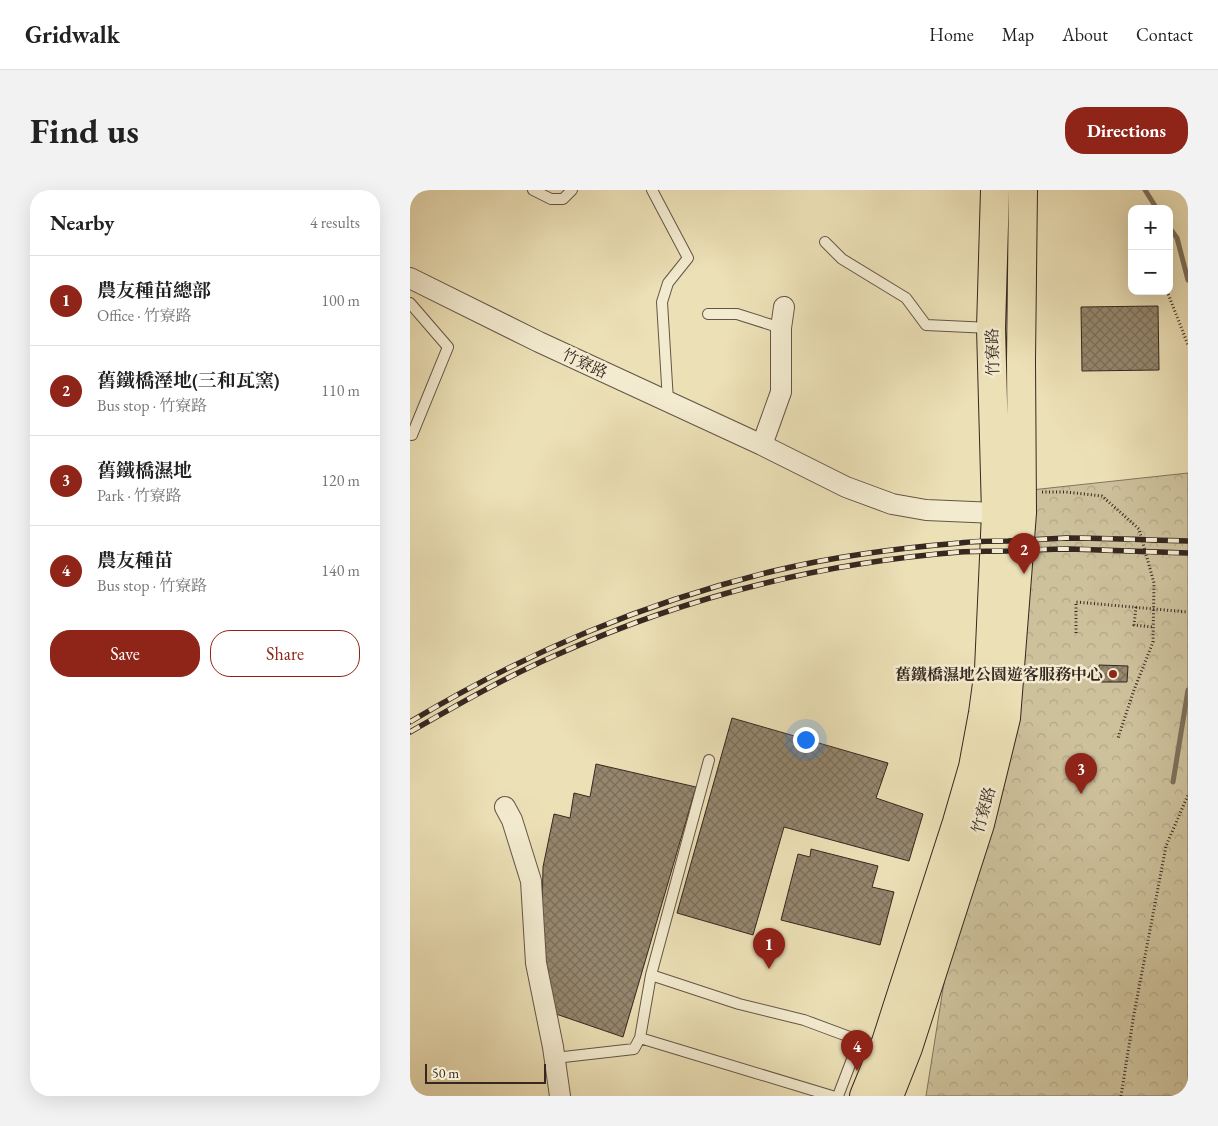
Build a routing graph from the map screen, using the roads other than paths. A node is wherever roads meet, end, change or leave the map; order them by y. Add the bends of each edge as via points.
1 (533, 190) edge
2 (572, 190) edge
3 (652, 190) edge
4 (995, 190) edge
5 (1023, 190) edge
6 (825, 242) dead end
7 (410, 278) edge
8 (410, 302) edge
9 (784, 307) dead end
10 (708, 314) dead end
11 (781, 328) junction
12 (991, 328) junction
13 (668, 402) junction
14 (412, 435) dead end
15 (762, 445) junction
16 (1013, 506) junction
17 (708, 760) dead end
18 (505, 807) dead end
19 (651, 975) junction
20 (640, 1038) junction
21 (887, 1051) junction
22 (555, 1058) junction
23 (560, 1096) edge
24 (832, 1096) edge
25 (838, 1096) edge
26 (864, 1096) edge
27 (889, 1096) edge

1 - 2 lane via 551,198 563,198
3 - 13 lane via 688,258 668,283 662,302
4 - 12 main road, 竹寮路
5 - 16 main road, 竹寮路 via 1021,360
6 - 12 lane via 842,259 906,298 926,325
7 - 13 street, 竹寮路
8 - 14 lane via 448,347
9 - 11 street
10 - 11 lane via 737,314
11 - 15 street via 782,392
12 - 16 main road, 竹寮路
13 - 15 street, 竹寮路
15 - 16 street, 竹寮路 via 846,486 892,504 926,510
16 - 21 main road, 竹寮路 via 973,767
17 - 19 lane
18 - 22 street via 532,881 536,963
19 - 20 lane
19 - 21 lane via 739,1004 804,1020
20 - 22 lane via 634,1050
20 - 24 lane
21 - 25 lane
21 - 26 main road, 竹寮路
21 - 27 main road, 竹寮路
22 - 23 street

